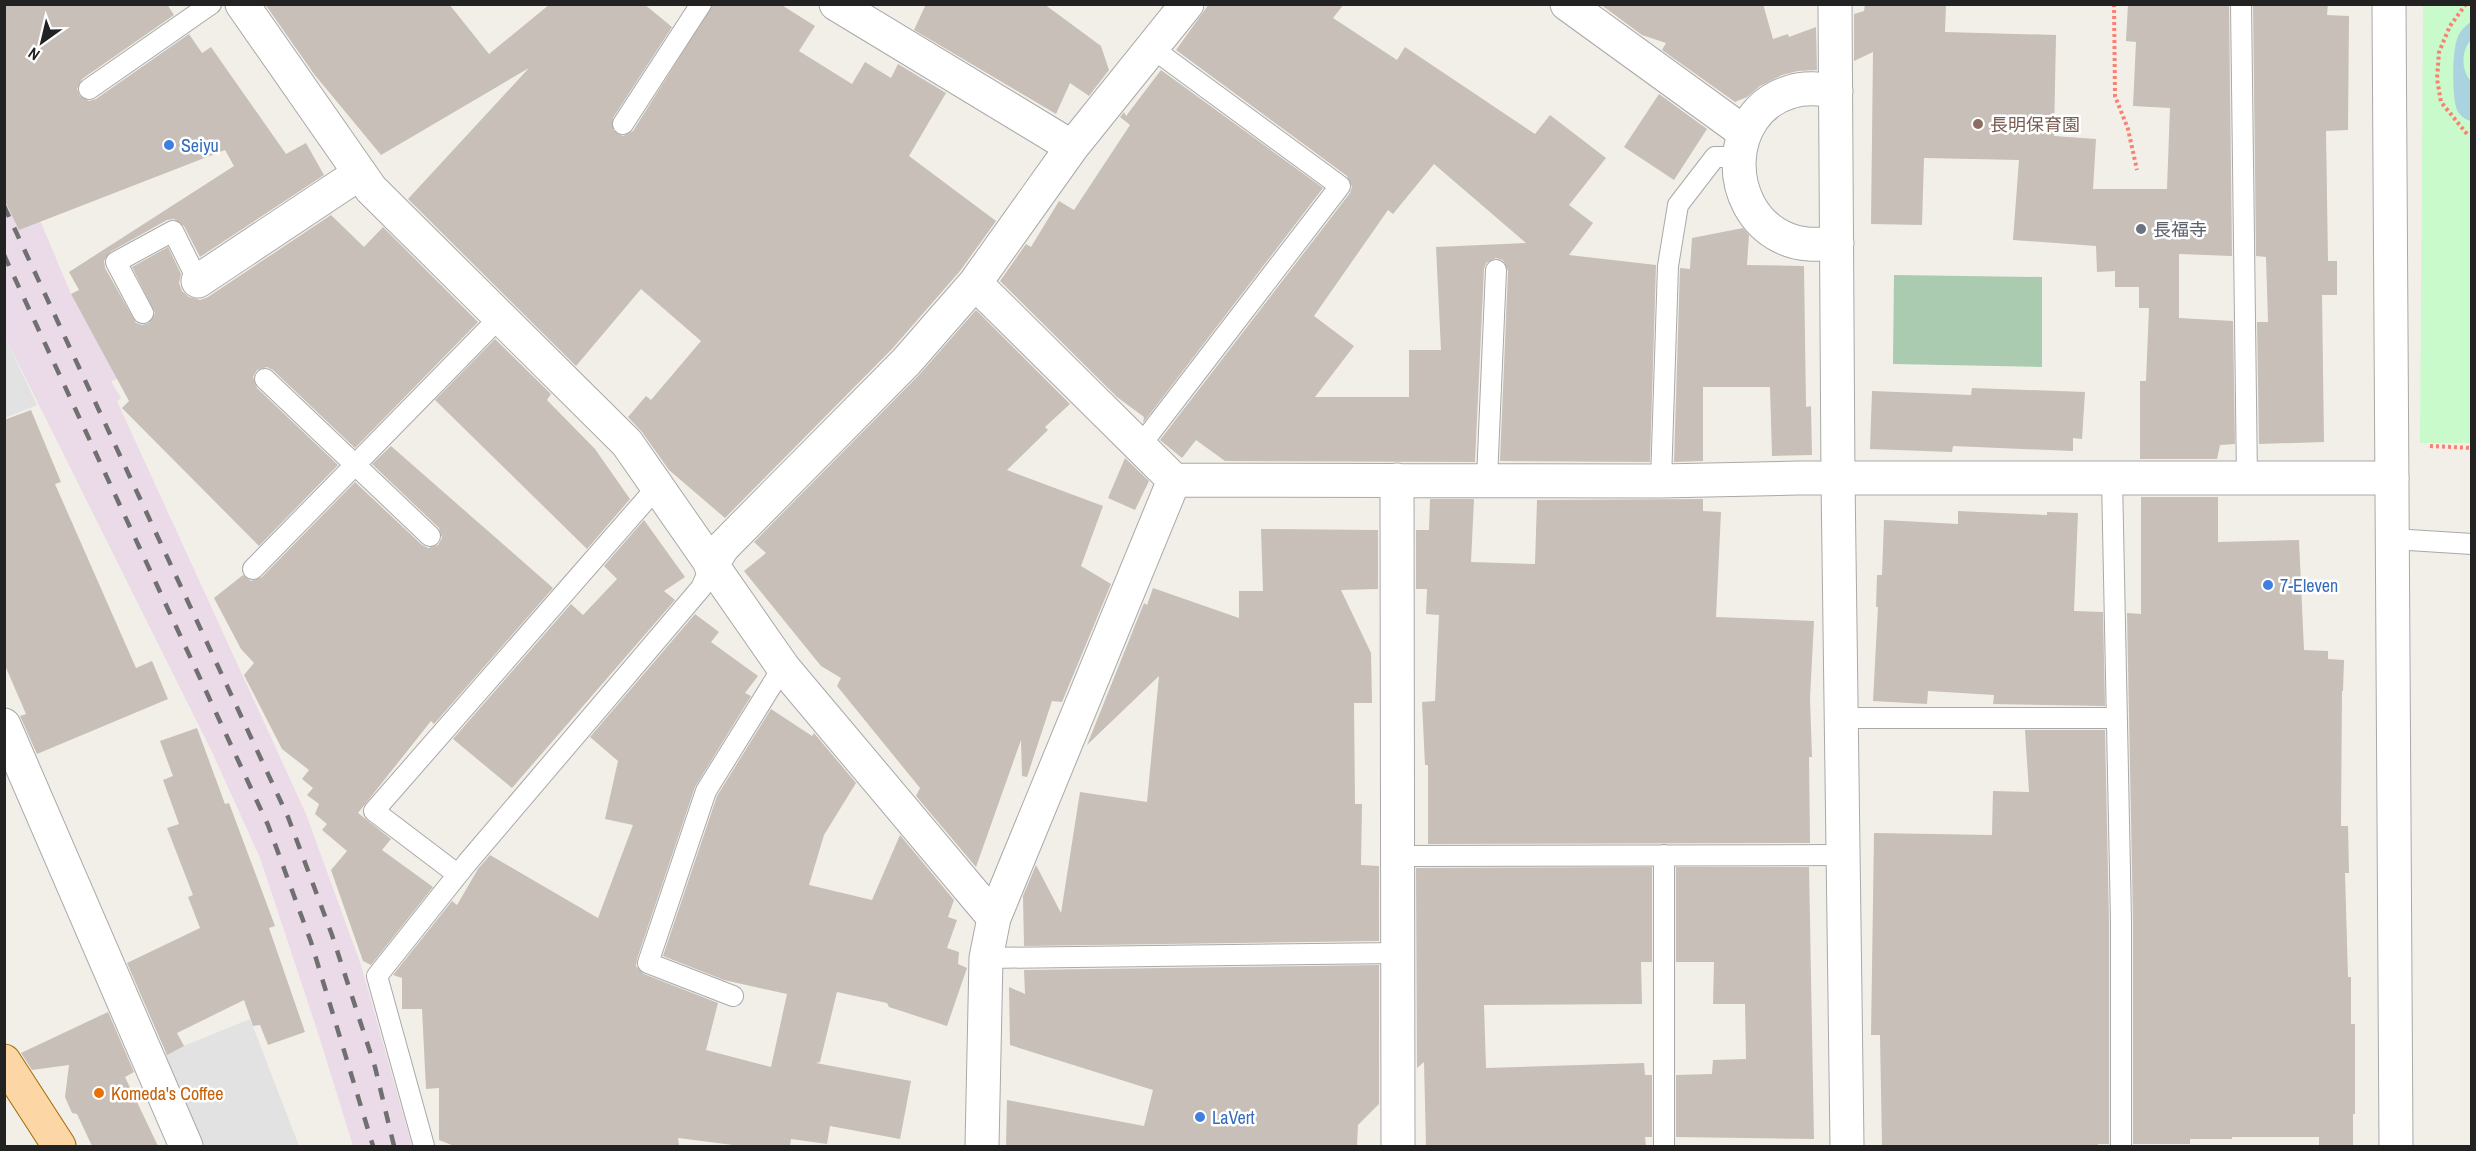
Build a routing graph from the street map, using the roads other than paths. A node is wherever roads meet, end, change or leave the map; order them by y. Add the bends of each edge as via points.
1 (211, 4) edge
2 (242, 4) edge
3 (701, 4) edge
4 (836, 4) edge
5 (1187, 4) edge
6 (1567, 4) edge
7 (1835, 4) edge
8 (2241, 4) edge
9 (2389, 4) edge
10 (1152, 48) junction
11 (89, 89) dead end
12 (1836, 91) junction
13 (623, 124) dead end
14 (1742, 145) junction
15 (1072, 147) junction
16 (360, 173) junction
17 (1837, 243) junction
18 (1496, 270) dead end
19 (198, 281) joint
20 (975, 283) junction
21 (143, 313) dead end
22 (500, 317) junction
23 (265, 379) dead end
24 (1140, 446) junction
25 (355, 465) junction
26 (2112, 478) junction
27 (2392, 478) junction
28 (1487, 479) junction
29 (1838, 479) junction
30 (2247, 479) junction
31 (1174, 480) junction
32 (1397, 480) junction
33 (1661, 481) junction
34 (657, 487) junction
35 (430, 536) dead end
36 (2393, 539) junction
37 (2472, 544) edge
38 (711, 566) junction
39 (253, 569) dead end
40 (783, 667) junction
41 (1841, 718) junction
42 (2117, 718) junction
43 (4, 725) edge
44 (1664, 855) junction
45 (1842, 855) junction
46 (1399, 856) junction
47 (457, 874) junction
48 (994, 918) junction
49 (1398, 953) junction
50 (986, 958) junction
51 (734, 996) dead end
52 (4, 1061) edge
53 (59, 1146) edge
54 (186, 1146) edge
55 (424, 1146) edge
56 (982, 1146) edge
57 (1398, 1146) edge
58 (1664, 1146) edge
59 (1846, 1146) edge
60 (2121, 1146) edge
61 (2396, 1146) edge

1 - 11 lane
2 - 16 street
3 - 13 lane
4 - 15 street
5 - 10 street
6 - 14 street
7 - 12 street
8 - 30 lane
9 - 27 street
10 - 15 street
10 - 24 lane via 1340,186
12 - 14 street via 1806,88 1788,92 1765,105 1749,125
12 - 17 street
14 - 17 street via 1737,170 1750,208 1772,231 1785,239 1812,245
14 - 33 lane via 1715,157 1678,205 1668,266
15 - 20 street
16 - 19 street
16 - 22 street via 371,189
17 - 29 street
18 - 28 lane
19 - 21 lane via 172,231 116,262
20 - 24 street
20 - 38 street via 906,363 723,547
22 - 25 lane
22 - 34 street via 627,443
23 - 25 lane
24 - 31 street
25 - 35 lane
25 - 39 lane
26 - 29 street
26 - 30 street
26 - 42 lane
27 - 30 street
27 - 36 street
28 - 32 street
28 - 33 street
29 - 33 street
29 - 41 street
31 - 32 street
31 - 48 street
32 - 46 street
34 - 38 street
34 - 47 lane via 374,811
36 - 37 lane
36 - 61 street
38 - 40 street
38 - 47 lane via 701,588
40 - 48 street
40 - 51 lane via 706,791 648,963
41 - 42 lane
41 - 45 street
42 - 60 lane
43 - 54 street
44 - 45 lane
44 - 46 lane
44 - 58 lane
45 - 59 street
46 - 49 street
47 - 55 lane via 377,976
48 - 50 street
49 - 50 lane
49 - 57 street
50 - 56 street
52 - 53 main road

